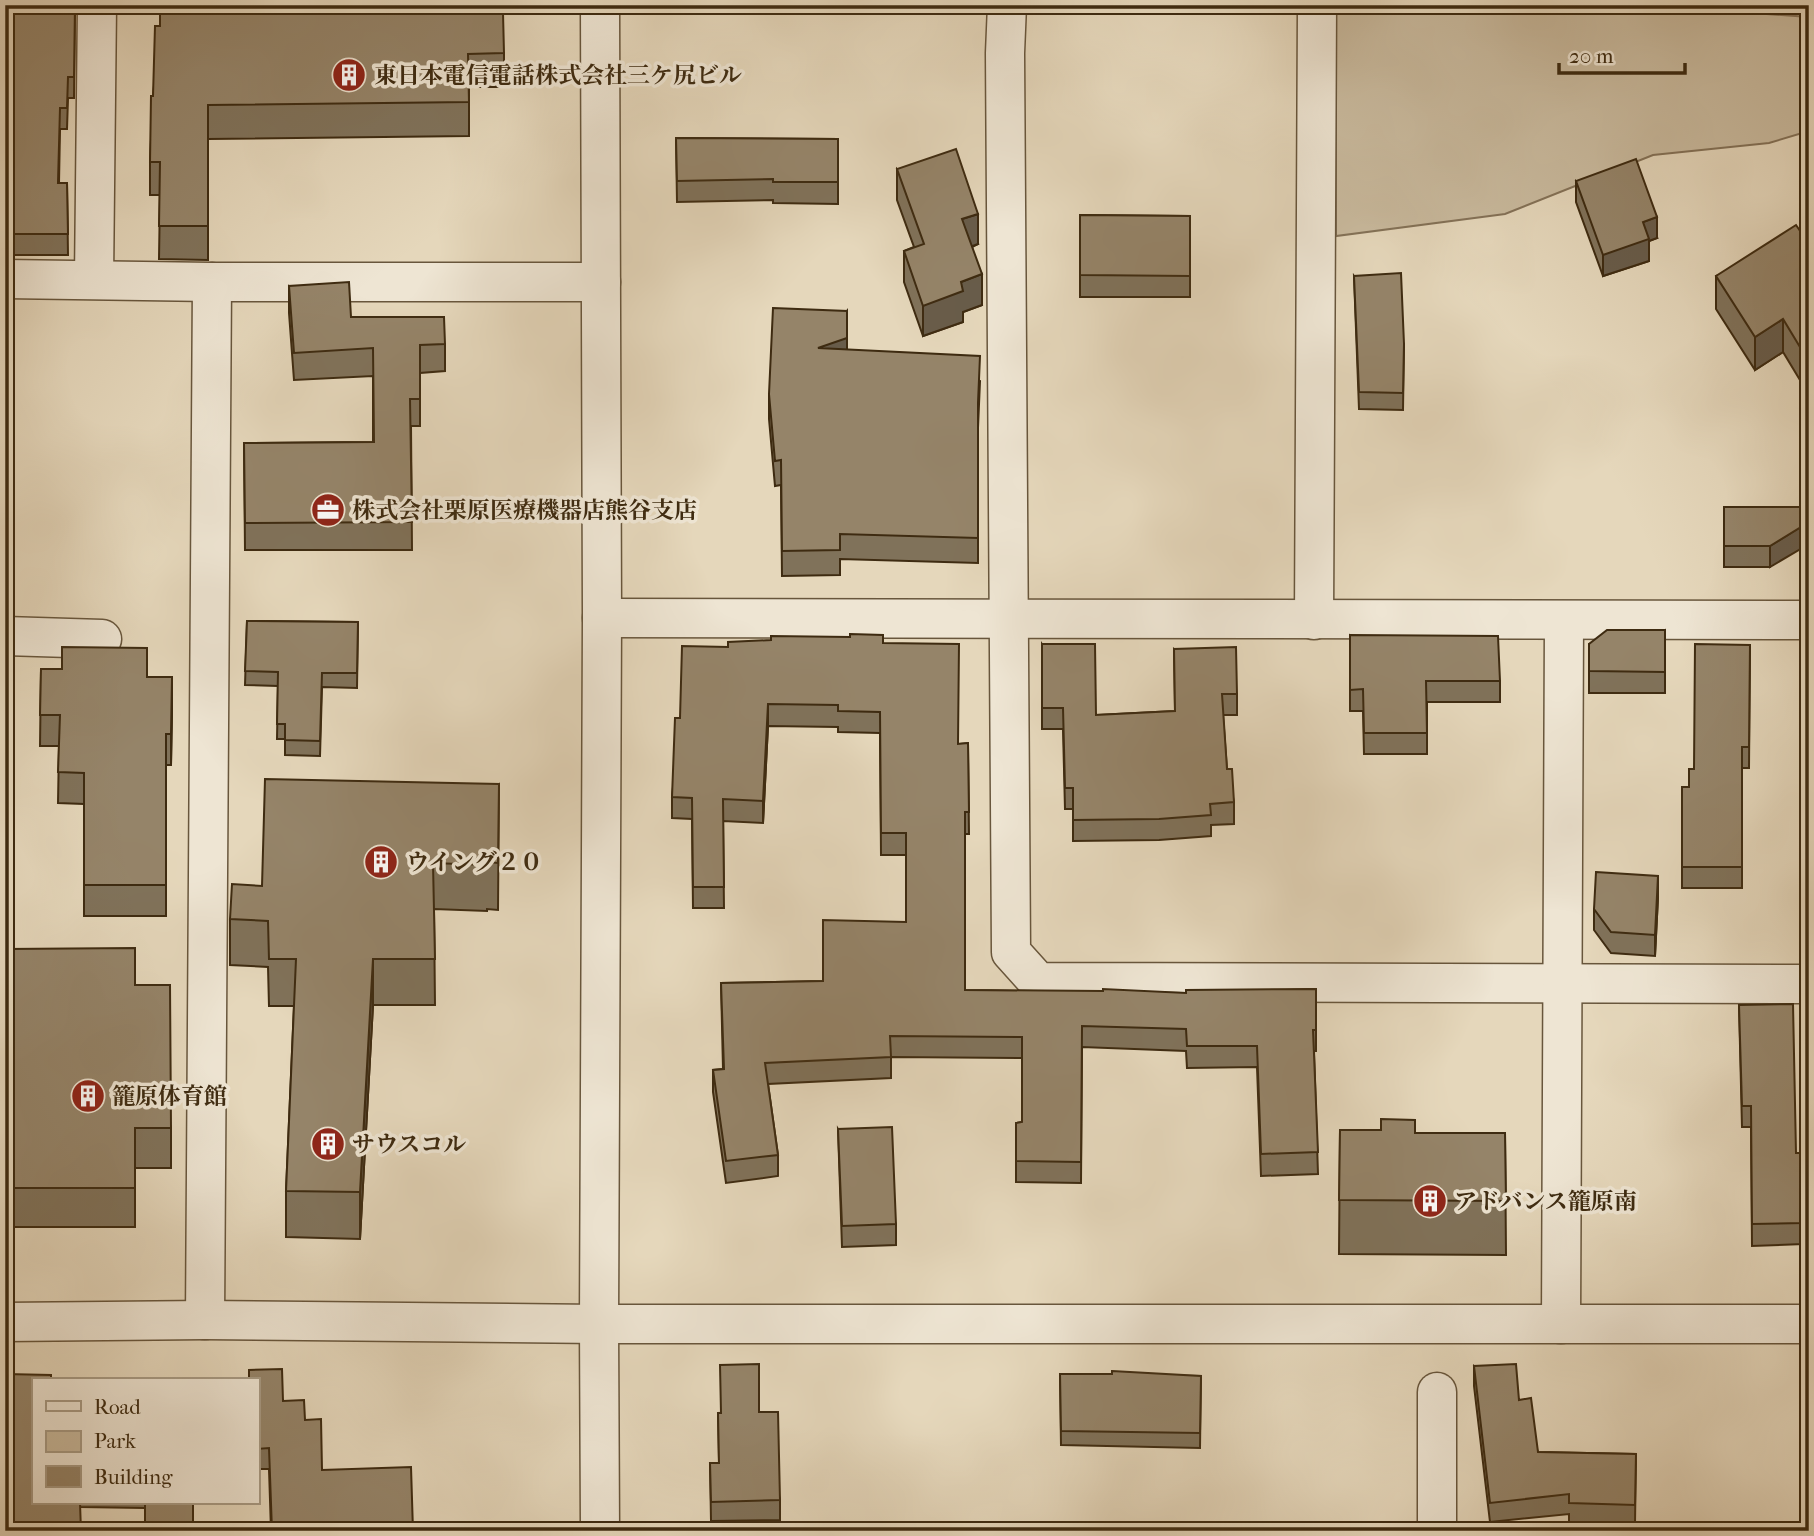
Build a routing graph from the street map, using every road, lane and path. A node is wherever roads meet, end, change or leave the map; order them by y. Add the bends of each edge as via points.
1 (97, 5) edge
2 (600, 5) edge
3 (1007, 5) edge
4 (1318, 5) edge
5 (5, 279) edge
6 (94, 279) junction
7 (212, 282) junction
8 (601, 282) junction
9 (602, 618) junction
10 (1009, 620) junction
11 (1314, 620) junction
12 (1564, 621) junction
13 (1809, 621) edge
14 (5, 636) edge
15 (102, 639) dead end
16 (1562, 984) junction
17 (1809, 984) edge
18 (205, 1320) junction
19 (5, 1322) edge
20 (599, 1324) junction
21 (1562, 1324) junction
22 (1809, 1324) edge
23 (1437, 1392) dead end
24 (600, 1531) edge
25 (1437, 1531) edge

1 - 6 street
2 - 8 street
3 - 10 street
4 - 11 street
5 - 6 street
6 - 7 street
7 - 8 street
7 - 18 street
8 - 9 street
9 - 10 street
9 - 20 street
10 - 11 street
10 - 16 street via 1011,952 1038,982
11 - 12 street
12 - 13 street
12 - 16 street
14 - 15 street
16 - 17 street
16 - 21 street
18 - 19 street
18 - 20 street
20 - 21 street
20 - 24 street
21 - 22 street
23 - 25 street

